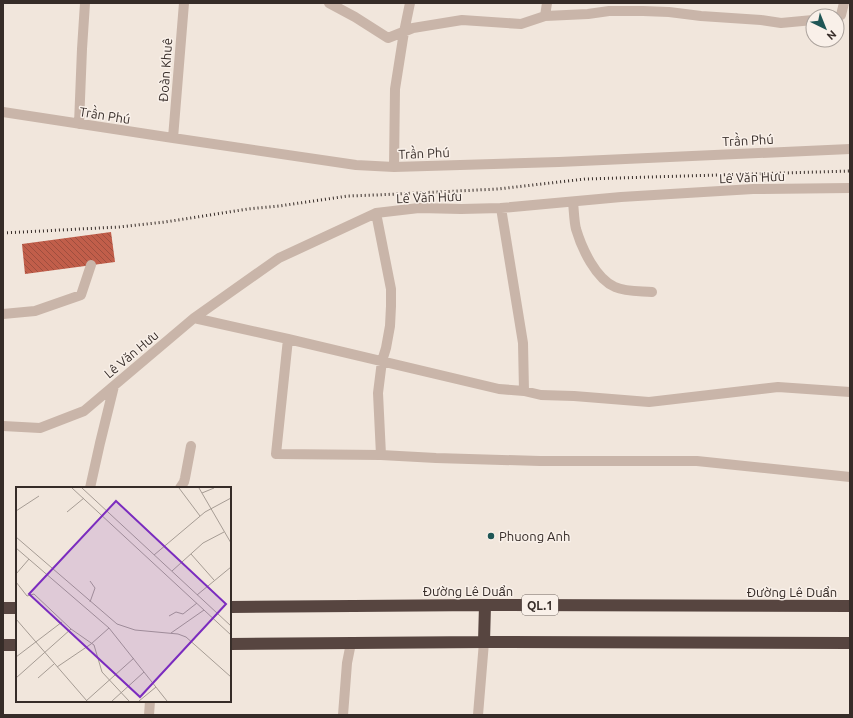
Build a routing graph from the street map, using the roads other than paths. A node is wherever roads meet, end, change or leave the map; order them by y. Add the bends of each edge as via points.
1 (85, 3) edge
2 (184, 3) edge
3 (329, 3) edge
4 (410, 3) edge
5 (547, 3) edge
6 (610, 7) edge
7 (545, 16) junction
8 (805, 21) edge
9 (404, 32) junction
10 (3, 112) edge
11 (79, 124) junction
12 (173, 138) junction
13 (850, 149) edge
14 (394, 166) junction
15 (850, 188) edge
16 (573, 202) junction
17 (501, 208) junction
18 (376, 213) junction
19 (91, 265) dead end
20 (652, 292) dead end
21 (3, 314) edge
22 (194, 318) junction
23 (288, 339) junction
24 (382, 361) junction
25 (114, 386) junction
26 (524, 391) junction
27 (850, 392) edge
28 (3, 426) edge
29 (191, 446) dead end
30 (381, 455) junction
31 (850, 477) edge
32 (90, 487) edge
33 (181, 487) edge
34 (485, 605) junction
35 (850, 606) edge
36 (231, 607) edge
37 (3, 608) edge
38 (16, 608) edge
39 (484, 642) junction
40 (351, 643) junction
41 (850, 643) edge
42 (231, 644) edge
43 (3, 645) edge
44 (16, 645) edge
45 (150, 702) edge
46 (149, 715) edge
47 (343, 715) edge
48 (478, 715) edge

1 - 11 street
2 - 12 street, Đoàn Khuê
3 - 9 street via 388,38
4 - 9 street
5 - 7 street
6 - 7 street via 588,14
6 - 8 street via 781,23
7 - 9 street via 521,24 462,20
9 - 14 street via 395,89
10 - 11 street, Trần Phú
11 - 12 street, Trần Phú
12 - 14 street, Trần Phú via 356,165
13 - 14 street, Trần Phú
15 - 16 street, Lê Văn Hưu via 753,189
16 - 17 street, Lê Văn Hưu
16 - 20 street via 576,228 581,242 590,262 602,278 616,288
17 - 18 street, Lê Văn Hưu via 419,208
17 - 26 street via 523,343
18 - 22 street, Lê Văn Hưu via 279,258
18 - 24 street via 391,289 390,326
19 - 21 street via 81,295 35,311
22 - 23 street
22 - 25 street, Lê Văn Hưu
23 - 24 street
23 - 30 street via 276,454
24 - 26 street via 499,389
24 - 30 street via 378,393
25 - 28 street, Lê Văn Hưu via 84,411 40,428
25 - 32 street
26 - 27 street via 541,395 649,402 778,387
29 - 33 street via 184,482
30 - 31 street via 540,461 697,461
34 - 35 highway, Đường Lê Duẩn / QL.1
34 - 36 highway, Đường Lê Duẩn / QL.1
34 - 39 highway
37 - 38 highway
39 - 40 highway
39 - 41 highway
39 - 48 street
40 - 42 highway
40 - 47 street
43 - 44 highway
45 - 46 street

